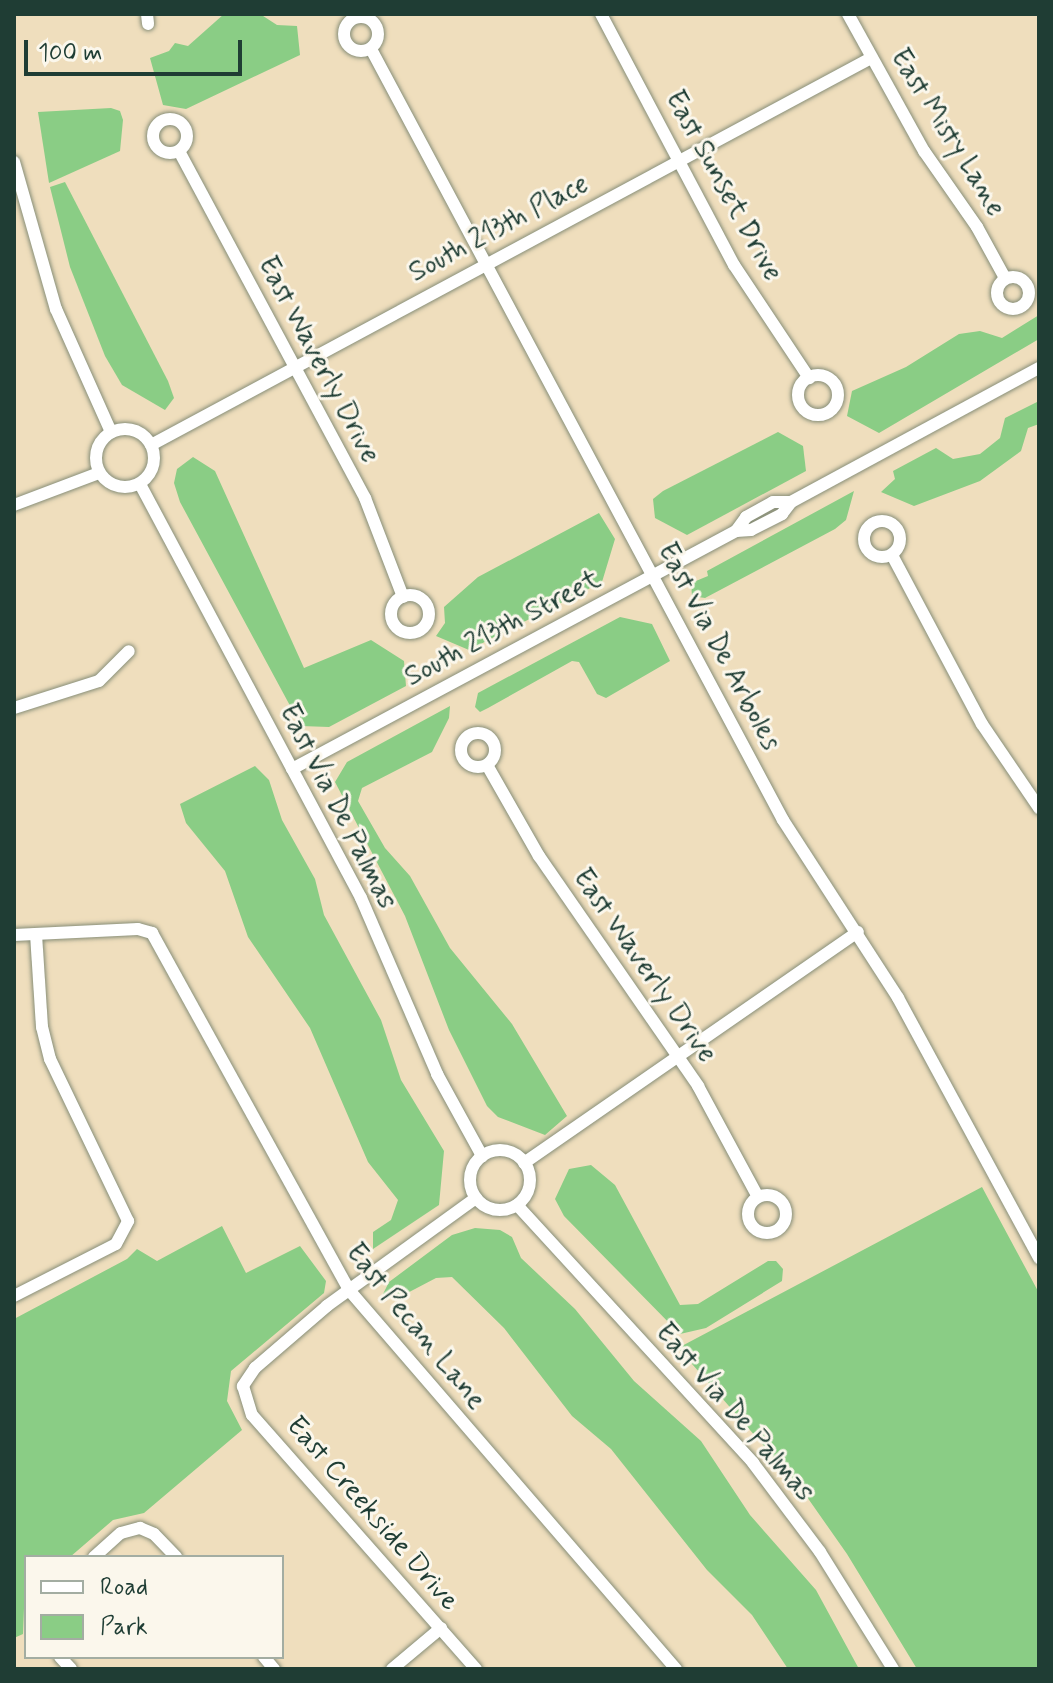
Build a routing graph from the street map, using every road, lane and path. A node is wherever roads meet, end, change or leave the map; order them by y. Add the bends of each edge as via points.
1 (601, 14) edge
2 (848, 14) edge
3 (371, 49) dead end
4 (871, 58) junction
5 (179, 151) dead end
6 (678, 160) junction
7 (14, 162) edge
8 (486, 263) junction
9 (1005, 278) dead end
10 (295, 368) junction
11 (1039, 368) edge
12 (809, 378) dead end
13 (111, 432) junction
14 (151, 445) junction
15 (99, 473) junction
16 (140, 484) junction
17 (14, 505) edge
18 (892, 555) dead end
19 (652, 576) junction
20 (403, 597) dead end
21 (129, 651) dead end
22 (14, 708) edge
23 (487, 765) dead end
24 (292, 769) junction
25 (1039, 808) edge
26 (858, 932) junction
27 (36, 934) junction
28 (14, 935) edge
29 (679, 1057) junction
30 (482, 1156) junction
31 (524, 1163) junction
32 (758, 1197) dead end
33 (476, 1198) junction
34 (517, 1205) junction
35 (1039, 1258) edge
36 (349, 1290) junction
37 (14, 1296) edge
38 (96, 1555) edge
39 (174, 1555) edge
40 (441, 1628) junction
41 (392, 1669) edge
42 (476, 1669) edge
43 (676, 1669) edge
44 (893, 1669) edge

1 - 6 street, East Sunset Drive
2 - 4 street, East Misty Lane
3 - 8 street, East Via De Arboles
4 - 6 street, South 213th Place
4 - 9 street, East Misty Lane
5 - 10 street, East Waverly Drive
6 - 8 street, South 213th Place
6 - 12 street, East Sunset Drive via 734,265
7 - 13 street via 56,309
8 - 10 street, South 213th Place
8 - 19 street, East Via De Arboles
10 - 14 street, South 213th Place
10 - 20 street, East Waverly Drive via 365,498
11 - 19 street, South 213th Street via 791,502 773,502 746,517 736,531
13 - 14 street via 138,432
13 - 15 street via 96,454
14 - 16 street via 153,467
15 - 16 street via 122,488
15 - 17 street
16 - 24 street, East Via De Palmas
18 - 25 street via 982,724
19 - 24 street, South 213th Street
19 - 26 street, East Via De Arboles via 799,848
21 - 22 street via 99,681
23 - 29 street, East Waverly Drive via 548,869
24 - 30 street, East Via De Palmas via 361,898 437,1074
26 - 29 street
26 - 35 street, East Via De Arboles
27 - 28 street
27 - 36 street, East Pecan Lane via 138,929 152,933
27 - 37 street via 42,1027 50,1059 128,1221 116,1244
29 - 31 street
29 - 32 street, East Waverly Drive
30 - 31 street via 500,1150
30 - 33 street via 470,1180
31 - 34 street via 529,1185
33 - 34 street via 499,1210
33 - 36 street
34 - 44 street, East Via De Palmas via 753,1463 820,1552
36 - 40 street, East Creekside Drive via 255,1368 243,1386 252,1415
36 - 43 street, East Pecan Lane
38 - 39 street via 121,1533 140,1528
40 - 41 street
40 - 42 street, East Creekside Drive

